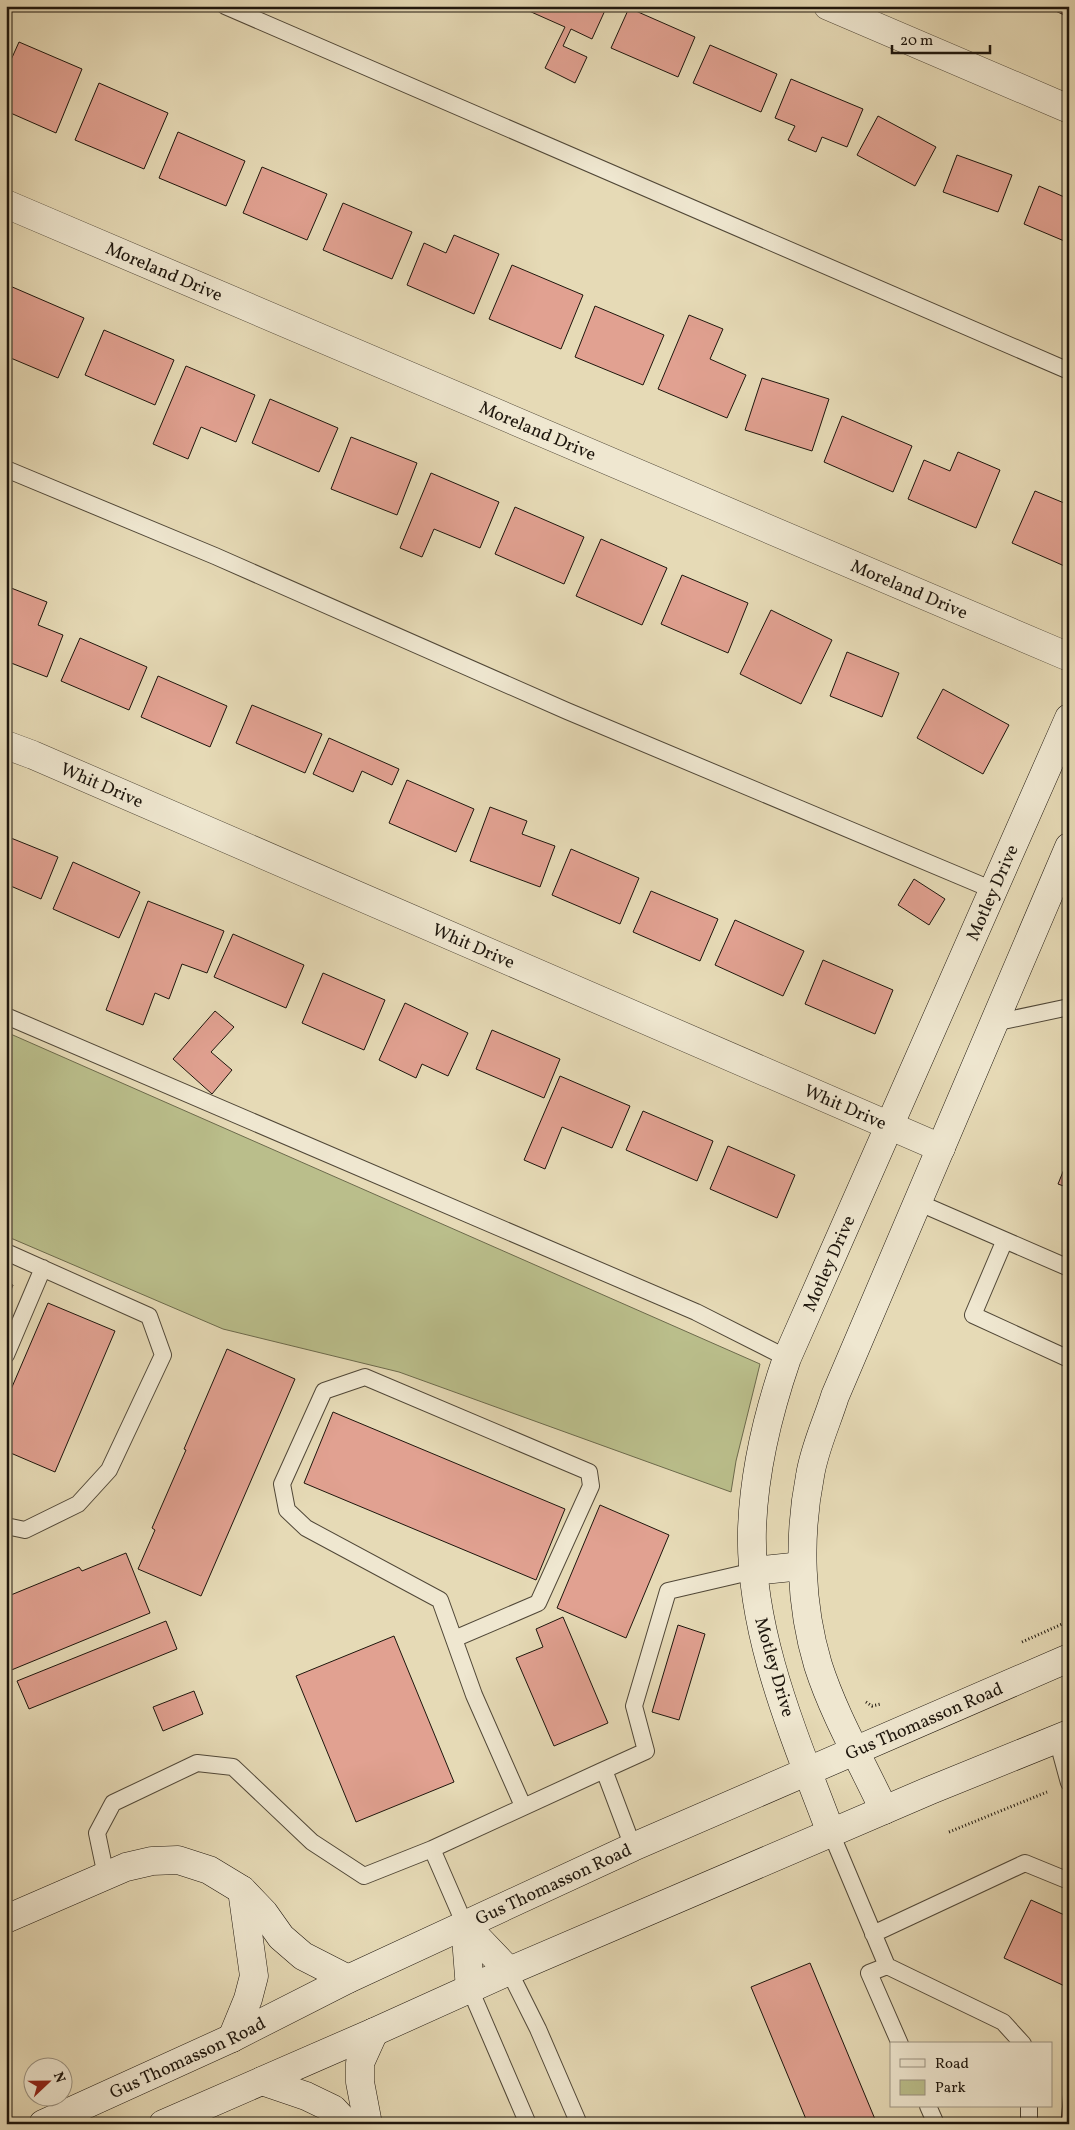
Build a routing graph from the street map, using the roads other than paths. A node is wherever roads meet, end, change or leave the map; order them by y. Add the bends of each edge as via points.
1 (225, 6) edge
2 (828, 6) edge
3 (1069, 109) edge
4 (6, 204) edge
5 (1069, 371) edge
6 (6, 469) edge
7 (1069, 657) edge
8 (1069, 718) edge
9 (6, 745) edge
10 (1069, 847) edge
11 (993, 890) junction
12 (1069, 1007) edge
13 (6, 1016) edge
14 (994, 1023) junction
15 (889, 1126) junction
16 (941, 1148) junction
17 (917, 1202) junction
18 (1004, 1242) junction
19 (6, 1252) edge
20 (43, 1268) junction
21 (1069, 1268) edge
22 (6, 1355) edge
23 (787, 1358) junction
24 (1069, 1359) edge
25 (6, 1526) edge
26 (802, 1566) junction
27 (754, 1571) junction
28 (454, 1639) junction
29 (1069, 1658) edge
30 (1063, 1736) edge
31 (855, 1749) junction
32 (604, 1770) junction
33 (807, 1770) junction
34 (1069, 1783) edge
35 (523, 1806) junction
36 (884, 1810) junction
37 (831, 1833) junction
38 (633, 1846) junction
39 (432, 1849) junction
40 (106, 1876) junction
41 (1069, 1881) edge
42 (242, 1890) junction
43 (8, 1915) edge
44 (465, 1925) junction
45 (873, 1934) junction
46 (887, 1966) junction
47 (510, 1971) junction
48 (348, 1979) junction
49 (470, 1989) junction
50 (374, 2032) junction
51 (232, 2038) junction
52 (899, 2042) edge
53 (1020, 2042) edge
54 (262, 2081) junction
55 (929, 2108) edge
56 (1029, 2108) edge
57 (43, 2124) edge
58 (163, 2124) edge
59 (347, 2124) edge
60 (368, 2124) edge
61 (528, 2124) edge
62 (579, 2124) edge
63 (936, 2124) edge
64 (1029, 2124) edge

1 - 5 lane
2 - 3 main road
4 - 7 main road, Moreland Drive
6 - 11 lane
8 - 11 main road, Motley Drive
9 - 15 main road, Whit Drive
10 - 14 main road
11 - 15 main road, Motley Drive
12 - 14 lane
13 - 23 lane via 696,1312
14 - 16 main road
15 - 16 main road, Whit Drive
15 - 23 main road, Motley Drive
16 - 17 main road
17 - 18 lane
17 - 26 main road via 835,1396 810,1474
18 - 21 lane
18 - 24 lane via 973,1314
19 - 20 lane
20 - 22 lane
20 - 25 lane via 149,1316 163,1355 109,1470 78,1504 25,1530
23 - 27 main road, Motley Drive via 773,1398 757,1476 752,1530
26 - 27 main road
26 - 31 main road via 818,1664
27 - 32 lane via 668,1591 634,1706 646,1751
27 - 33 main road, Motley Drive via 766,1642
28 - 28 lane via 440,1600 306,1528 287,1510 282,1484 324,1391 365,1377 590,1472 591,1486 538,1603
28 - 35 lane via 474,1695
29 - 31 main road, Gus Thomasson Road
30 - 34 lane
30 - 36 main road
31 - 33 main road, Gus Thomasson Road
31 - 36 main road
32 - 35 lane
32 - 38 lane
33 - 37 main road, Motley Drive
33 - 38 main road, Gus Thomasson Road
35 - 39 lane
36 - 37 main road
37 - 45 lane
37 - 47 main road
38 - 44 main road, Gus Thomasson Road
39 - 40 lane via 364,1876 312,1842 233,1767 197,1763 113,1803 97,1833
39 - 44 lane
40 - 42 main road via 152,1861 178,1860 209,1870
40 - 43 main road
41 - 45 lane via 1025,1863
42 - 48 main road via 281,1937 303,1956
42 - 51 main road via 254,1976
44 - 47 main road
44 - 48 main road, Gus Thomasson Road
44 - 49 main road
45 - 46 lane
46 - 52 lane via 869,1974
46 - 53 lane via 1003,2022
47 - 49 main road
47 - 62 lane
48 - 51 main road, Gus Thomasson Road
49 - 50 main road
49 - 61 lane
50 - 54 main road
50 - 60 main road via 360,2063
51 - 57 main road, Gus Thomasson Road
54 - 58 main road
54 - 59 main road via 333,2109
55 - 63 lane
56 - 64 lane

